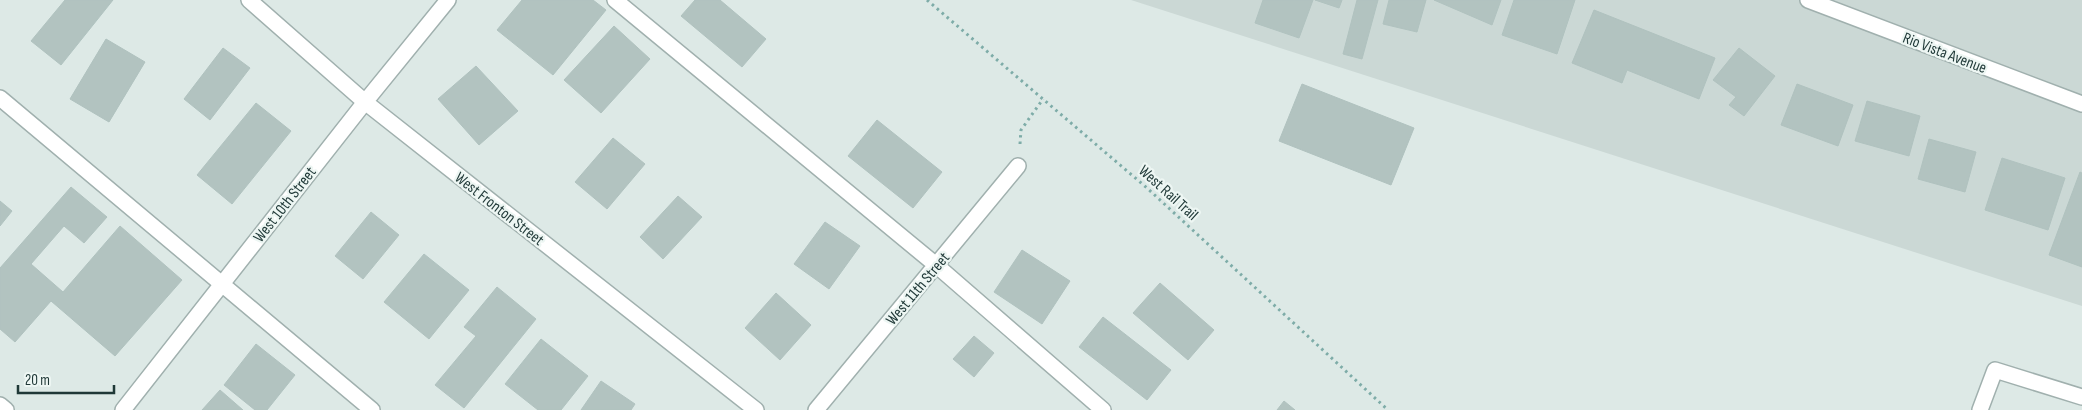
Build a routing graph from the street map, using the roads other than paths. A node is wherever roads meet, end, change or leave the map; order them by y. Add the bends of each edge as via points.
1 (250, 0) edge
2 (448, 0) edge
3 (615, 0) edge
4 (1808, 0) edge
5 (0, 98) edge
6 (365, 102) junction
7 (2082, 104) edge
8 (1018, 166) road end
9 (936, 265) junction
10 (222, 284) junction
11 (2082, 397) edge
12 (0, 405) edge
13 (6, 410) edge
14 (123, 410) edge
15 (372, 410) edge
16 (756, 410) edge
17 (816, 410) edge
18 (1103, 410) edge
19 (1980, 410) edge

1 - 6 street, West Fronton Street
2 - 6 street, West 10th Street
3 - 9 street
4 - 7 street, Rio Vista Avenue
5 - 10 street
6 - 10 street, West 10th Street
6 - 16 street, West Fronton Street
8 - 9 street, West 11th Street
9 - 17 street, West 11th Street
9 - 18 street
10 - 14 street, West 10th Street
10 - 15 street
11 - 19 street via 1995,370
12 - 13 street

